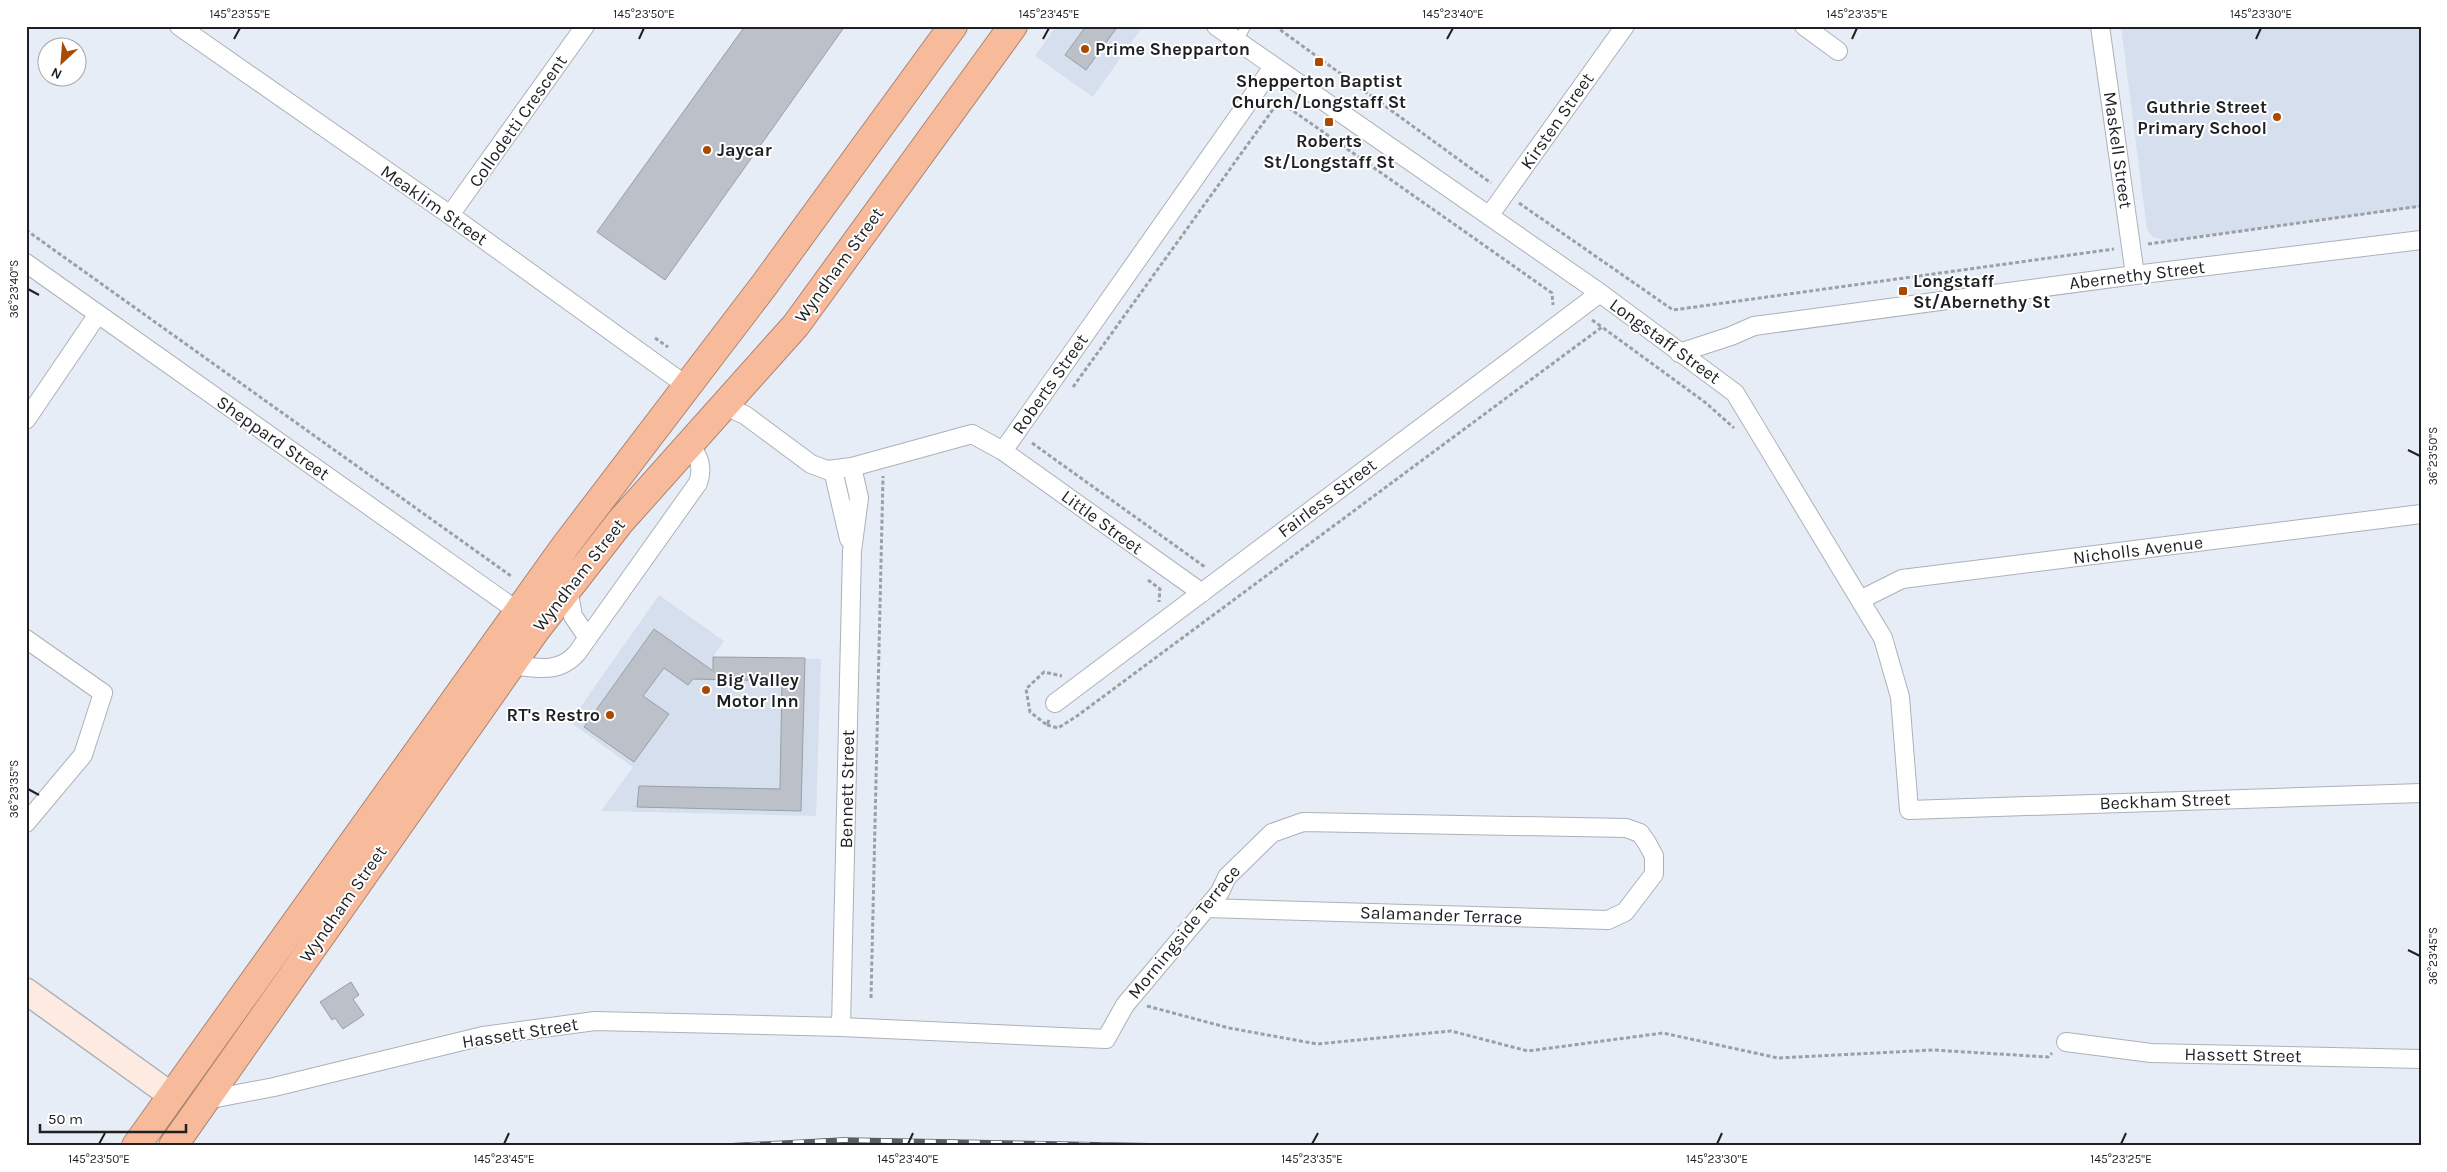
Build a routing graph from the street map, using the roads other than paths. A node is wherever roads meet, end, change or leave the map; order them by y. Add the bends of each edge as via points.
1 (179, 26) edge
2 (585, 26) edge
3 (953, 26) edge
4 (1013, 26) edge
5 (1216, 26) edge
6 (1625, 26) edge
7 (1804, 26) edge
8 (2100, 26) edge
9 (1242, 34) edge
10 (1838, 51) dead end
11 (1274, 67) junction
12 (450, 215) junction
13 (1489, 216) junction
14 (2421, 240) edge
15 (26, 264) edge
16 (2136, 275) junction
17 (1600, 293) junction
18 (98, 314) junction
19 (1679, 353) junction
20 (687, 386) junction
21 (725, 406) junction
22 (26, 420) edge
23 (690, 443) junction
24 (1003, 451) junction
25 (852, 467) junction
26 (833, 470) junction
27 (2421, 514) edge
28 (852, 551) junction
29 (1195, 588) junction
30 (568, 589) junction
31 (1860, 600) junction
32 (519, 612) junction
33 (588, 638) junction
34 (26, 639) edge
35 (512, 665) junction
36 (1055, 703) road end
37 (2421, 793) edge
38 (1909, 810) joint
39 (26, 823) edge
40 (1654, 874) joint
41 (1207, 908) junction
42 (26, 991) edge
43 (841, 1027) junction
44 (2066, 1042) road end
45 (2421, 1059) edge
46 (172, 1096) junction
47 (206, 1100) junction
48 (136, 1146) edge
49 (173, 1146) edge

1 - 12 street, Meaklim Street
2 - 12 street, Collodetti Crescent
3 - 20 highway, Wyndham Street
4 - 21 highway, Wyndham Street via 796,325
5 - 9 street, Longstaff Street
6 - 13 street, Kirsten Street
7 - 10 street
8 - 16 street, Maskell Street
9 - 11 street, Longstaff Street
11 - 13 street, Longstaff Street
11 - 24 street, Roberts Street
12 - 20 street, Meaklim Street
13 - 17 street, Longstaff Street
14 - 16 street, Abernethy Street
15 - 18 street, Sheppard Street
16 - 19 street, Abernethy Street via 1754,326
17 - 19 street, Longstaff Street
17 - 29 street, Fairless Street
18 - 22 street
18 - 32 street, Sheppard Street
19 - 31 street, Longstaff Street via 1735,393
20 - 21 highway
20 - 32 highway, Wyndham Street
21 - 23 highway, Wyndham Street
21 - 26 street, Roberts Street via 745,415 811,464
23 - 30 highway, Wyndham Street via 620,522
23 - 33 street via 701,463 698,482
24 - 25 street, Roberts Street via 972,434
24 - 29 street, Little Street
25 - 26 street, Roberts Street
25 - 28 street, Bennett Street via 858,498
26 - 28 street, Bennett Street
27 - 31 street, Nicholls Avenue via 1902,579
28 - 43 street, Bennett Street
29 - 36 street, Fairless Street
30 - 33 street via 573,616
30 - 35 highway, Wyndham Street
31 - 38 street, Longstaff Street via 1883,638 1900,697
32 - 46 highway, Wyndham Street
33 - 35 street via 570,661 562,665 540,669
34 - 39 street via 103,693 83,755
35 - 47 highway, Wyndham Street
37 - 38 street, Beckham Street
40 - 41 street, Salamander Terrace via 1625,912 1608,920
40 - 41 street, Morningside Terrace via 1654,856 1647,843 1640,833 1626,828 1304,822 1272,834 1227,877
41 - 43 street, Morningside Terrace via 1125,1005 1106,1039
42 - 46 street
43 - 47 street, Hassett Street via 595,1021 483,1036 274,1087
44 - 45 street, Hassett Street via 2151,1053
46 - 47 highway
46 - 48 highway, Wyndham Street
47 - 49 highway, Wyndham Street

